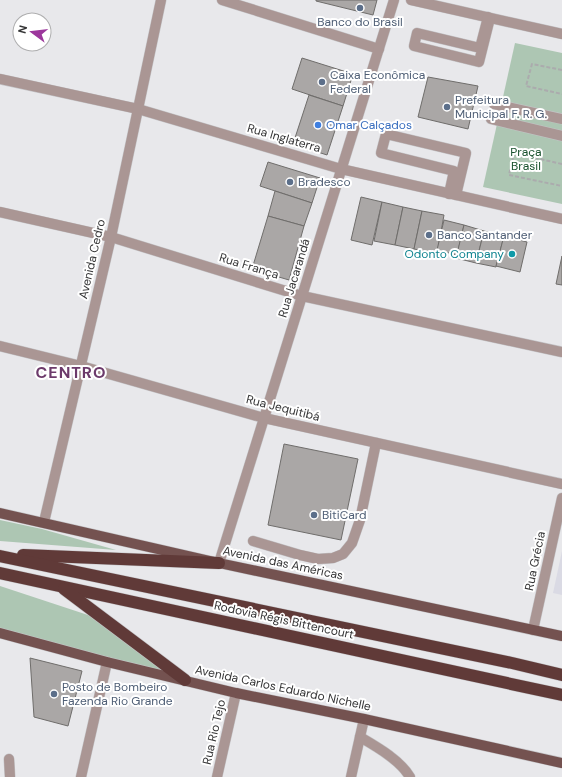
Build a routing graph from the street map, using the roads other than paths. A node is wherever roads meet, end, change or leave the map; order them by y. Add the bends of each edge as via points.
1 (161, 0) edge
2 (222, 0) edge
3 (394, 0) edge
4 (411, 0) edge
5 (489, 17) junction
6 (562, 34) edge
7 (378, 49) junction
8 (0, 79) edge
9 (494, 104) dead end
10 (138, 109) junction
11 (491, 119) dead end
12 (562, 119) edge
13 (562, 136) edge
14 (342, 169) junction
15 (453, 194) junction
16 (0, 212) edge
17 (562, 219) edge
18 (111, 237) junction
19 (302, 296) junction
20 (0, 346) edge
21 (562, 352) edge
22 (80, 366) junction
23 (264, 418) junction
24 (376, 443) junction
25 (562, 484) edge
26 (562, 498) edge
27 (0, 513) edge
28 (44, 522) junction
29 (253, 541) dead end
30 (0, 555) edge
31 (219, 563) junction
32 (0, 573) edge
33 (59, 586) junction
34 (533, 630) junction
35 (0, 633) edge
36 (562, 636) edge
37 (107, 662) junction
38 (562, 674) edge
39 (185, 680) junction
40 (236, 693) junction
41 (562, 695) edge
42 (364, 719) junction
43 (360, 736) junction
44 (9, 758) dead end
45 (562, 763) edge
46 (10, 777) edge
47 (81, 777) edge
48 (217, 777) edge
49 (351, 777) edge
50 (410, 777) edge

1 - 10 street, Avenida Cedro
2 - 7 street
3 - 7 street, Rua Jacarandá
4 - 5 street
5 - 5 street via 480,48 417,33 414,46 479,62
5 - 6 street
7 - 14 street, Rua Jacarandá
8 - 10 street, Rua Inglaterra
9 - 12 street
10 - 14 street, Rua Inglaterra
10 - 18 street, Avenida Cedro
11 - 13 street
14 - 15 street, Rua Inglaterra
14 - 19 street, Rua Jacarandá
15 - 15 street via 466,153 386,134 381,153 454,171
15 - 17 street, Rua Inglaterra
16 - 18 street, Rua França
18 - 19 street, Rua França
18 - 22 street, Avenida Cedro
19 - 21 street, Rua França
19 - 23 street, Rua Jacarandá
20 - 22 street, Rua Jequitibá
22 - 23 street, Rua Jequitibá
22 - 28 street, Avenida Cedro
23 - 24 street, Rua Jequitibá
23 - 31 street, Rua Jacarandá
24 - 25 street, Rua Jequitibá
24 - 29 street via 360,520 352,543 343,554 318,559
26 - 34 street, Rua Grécia
27 - 28 main road, Avenida das Américas
28 - 31 main road, Avenida das Américas
30 - 31 highway
30 - 38 highway, Rodovia Régis Bittencourt
31 - 34 main road, Avenida das Américas
32 - 33 highway, Rodovia Régis Bittencourt
33 - 39 highway
33 - 41 highway, Rodovia Régis Bittencourt
34 - 36 main road, Avenida das Américas
35 - 37 main road, Avenida Carlos Eduardo Nichelle
37 - 39 main road, Avenida Carlos Eduardo Nichelle
37 - 47 street
39 - 40 main road, Avenida Carlos Eduardo Nichelle
40 - 42 main road, Avenida Carlos Eduardo Nichelle
40 - 48 street, Rua Rio Tejo
42 - 43 street
42 - 45 main road, Avenida Carlos Eduardo Nichelle
43 - 49 street
43 - 50 street via 392,757
44 - 46 street

